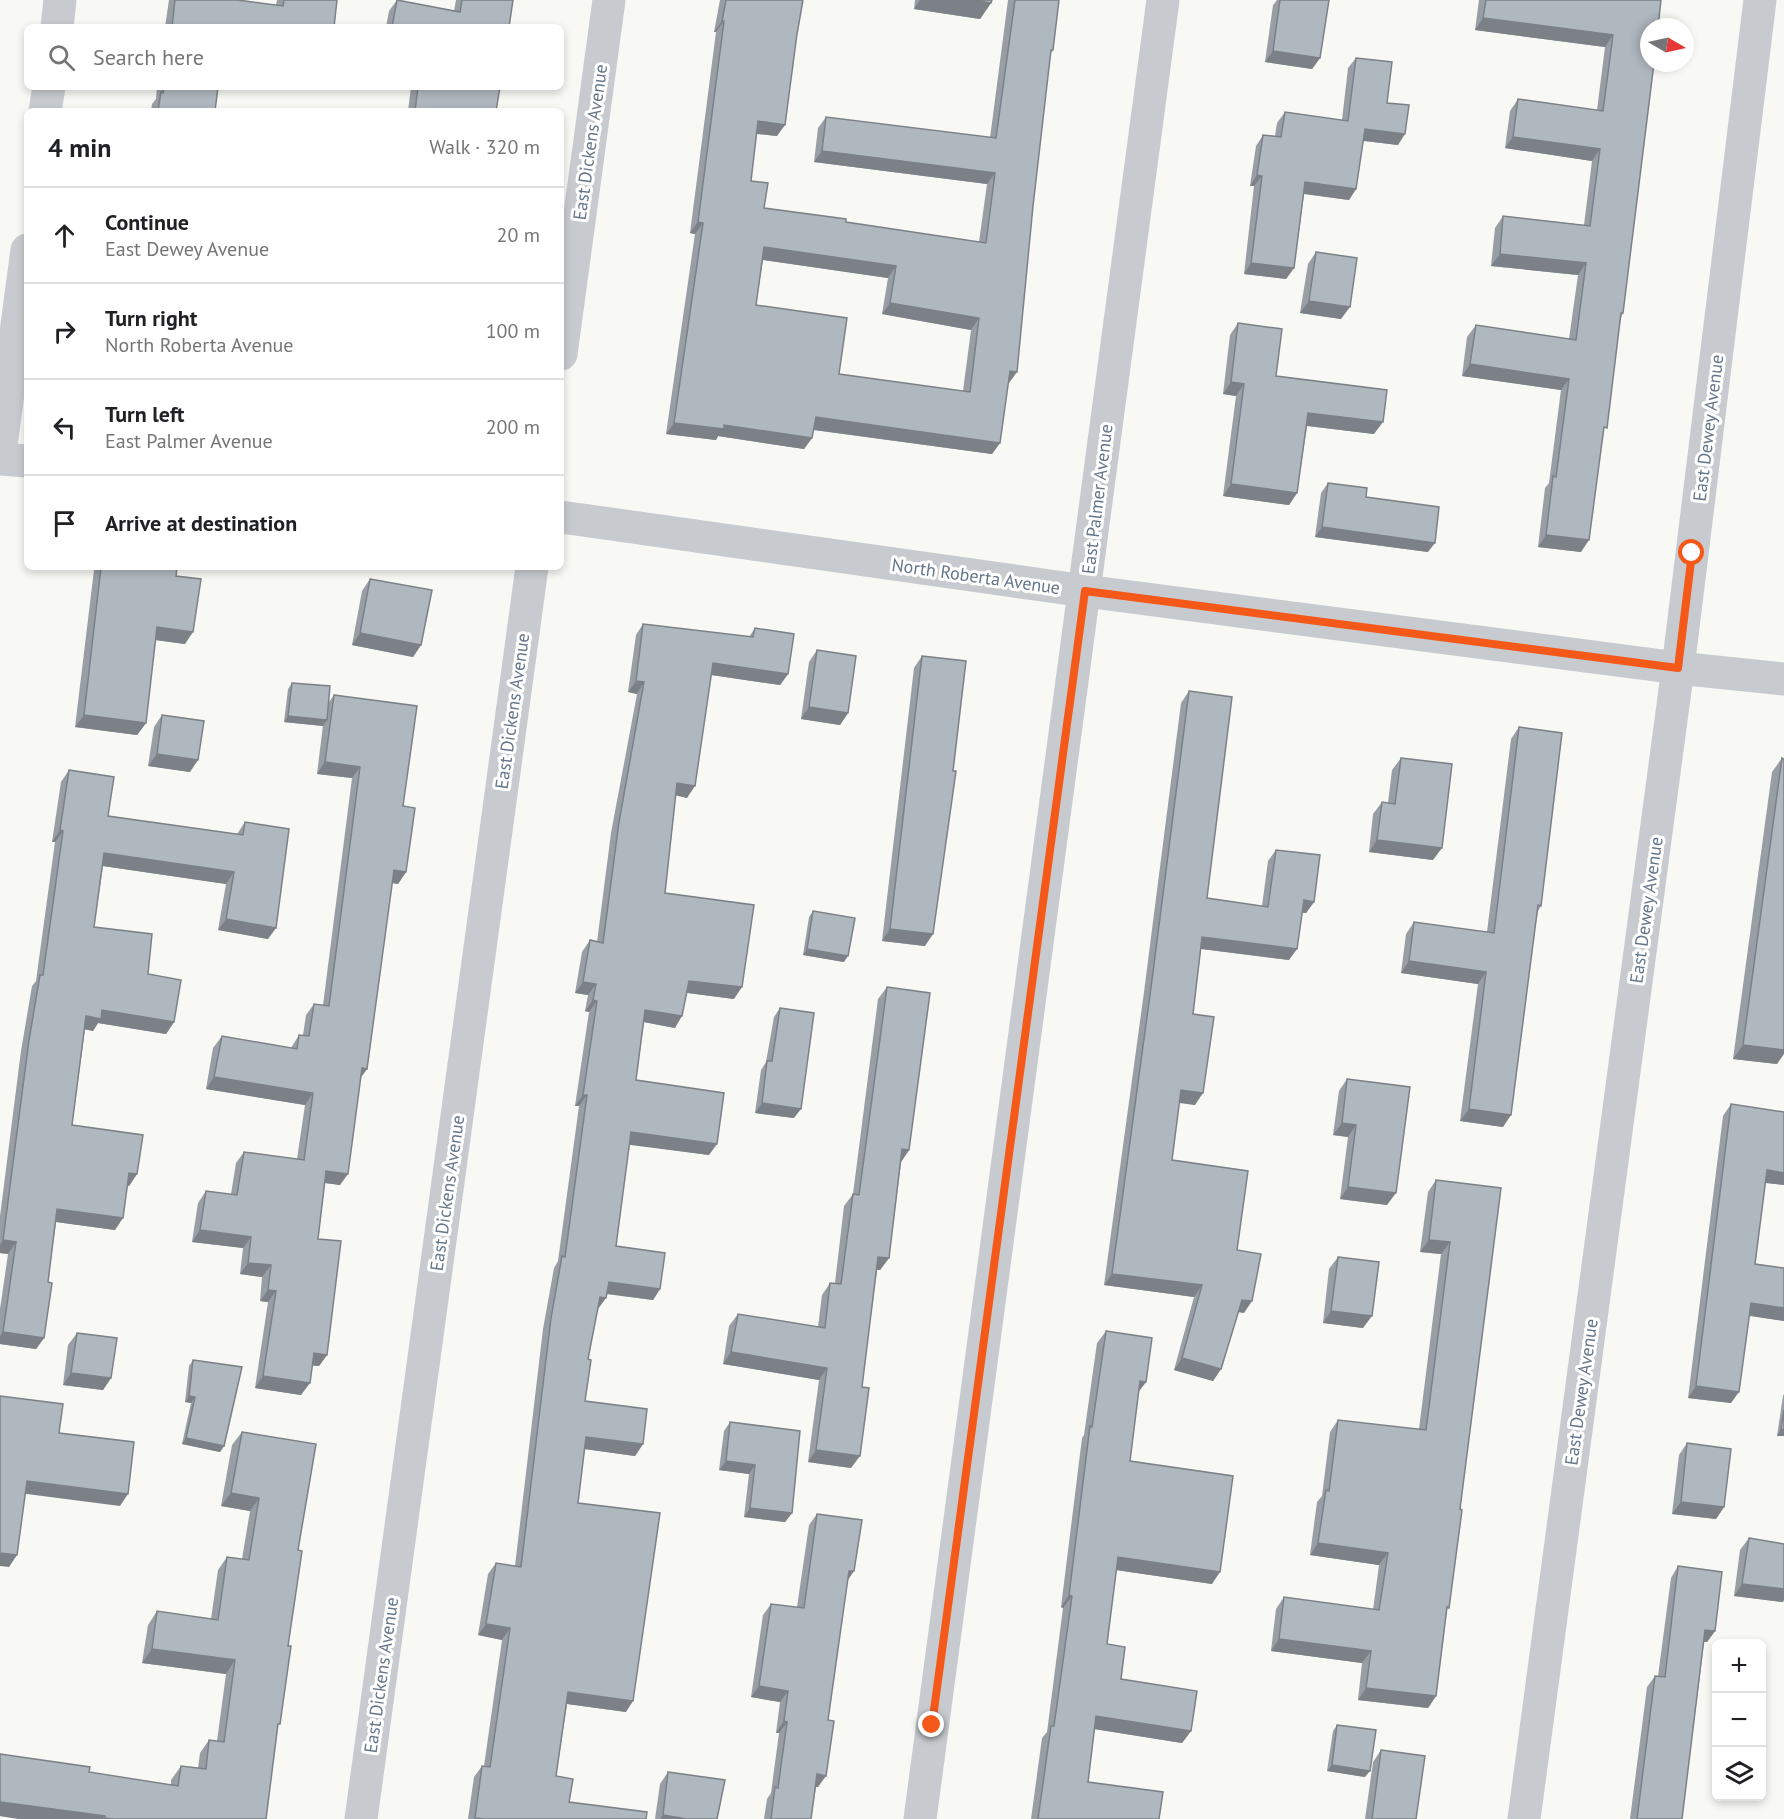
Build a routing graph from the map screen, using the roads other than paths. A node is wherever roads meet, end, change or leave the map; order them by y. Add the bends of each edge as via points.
1 (60, 0) edge
2 (609, 0) edge
3 (1163, 0) edge
4 (1760, 0) edge
5 (57, 24) edge
6 (48, 90) edge
7 (46, 108) edge
8 (24, 273) edge
9 (564, 332) edge
10 (0, 453) edge
11 (0, 459) edge
12 (24, 461) edge
13 (564, 517) edge
14 (532, 570) edge
15 (1085, 591) junction
16 (1678, 668) junction
17 (1784, 679) edge
18 (361, 1819) edge
19 (920, 1819) edge
20 (1524, 1819) edge

1 - 5 street
2 - 9 street, East Dickens Avenue
3 - 15 street, East Palmer Avenue
4 - 16 street, East Dewey Avenue
6 - 7 street
8 - 10 street
11 - 12 street
13 - 15 street, North Roberta Avenue
14 - 18 street, East Dickens Avenue
15 - 16 street, North Roberta Avenue
15 - 19 street, East Palmer Avenue
16 - 17 street, North Roberta Avenue
16 - 20 street, East Dewey Avenue

